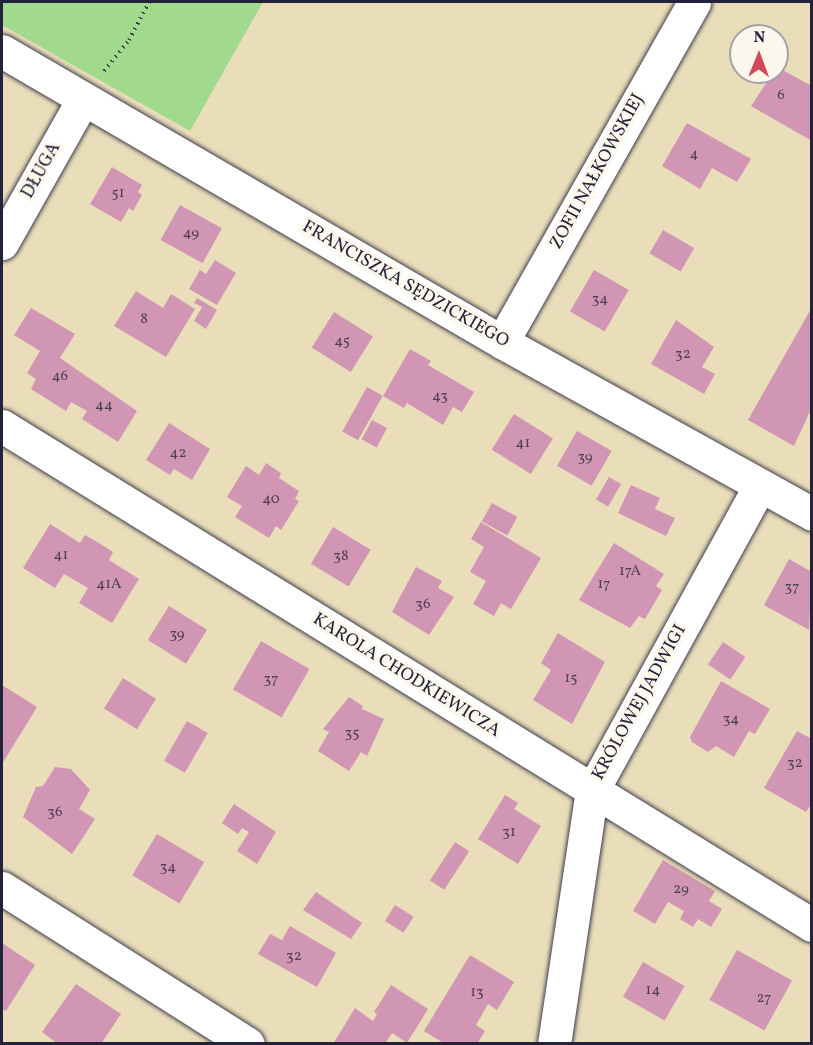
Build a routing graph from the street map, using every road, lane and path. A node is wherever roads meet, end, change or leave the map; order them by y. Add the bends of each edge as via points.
1 (149, 2) edge
2 (694, 2) edge
3 (2, 51) edge
4 (83, 99) junction
5 (2, 243) edge
6 (502, 342) junction
7 (2, 426) edge
8 (760, 486) junction
9 (812, 514) edge
10 (592, 790) junction
11 (2, 888) edge
12 (812, 925) edge
13 (248, 1044) edge
14 (554, 1044) edge

1 - 4 path via 129,40
2 - 6 street, ZOFII NAŁKOWSKIEJ
3 - 4 street, FRANCISZKA SĘDZICKIEGO
4 - 5 street, DŁUGA
4 - 6 street, FRANCISZKA SĘDZICKIEGO
6 - 8 street, FRANCISZKA SĘDZICKIEGO
7 - 10 street, KAROLA CHODKIEWICZA
8 - 9 street, FRANCISZKA SĘDZICKIEGO
8 - 10 street, KRÓLOWEJ JADWIGI
10 - 12 street, KAROLA CHODKIEWICZA
10 - 14 street, KRÓLOWEJ JADWIGI
11 - 13 street

